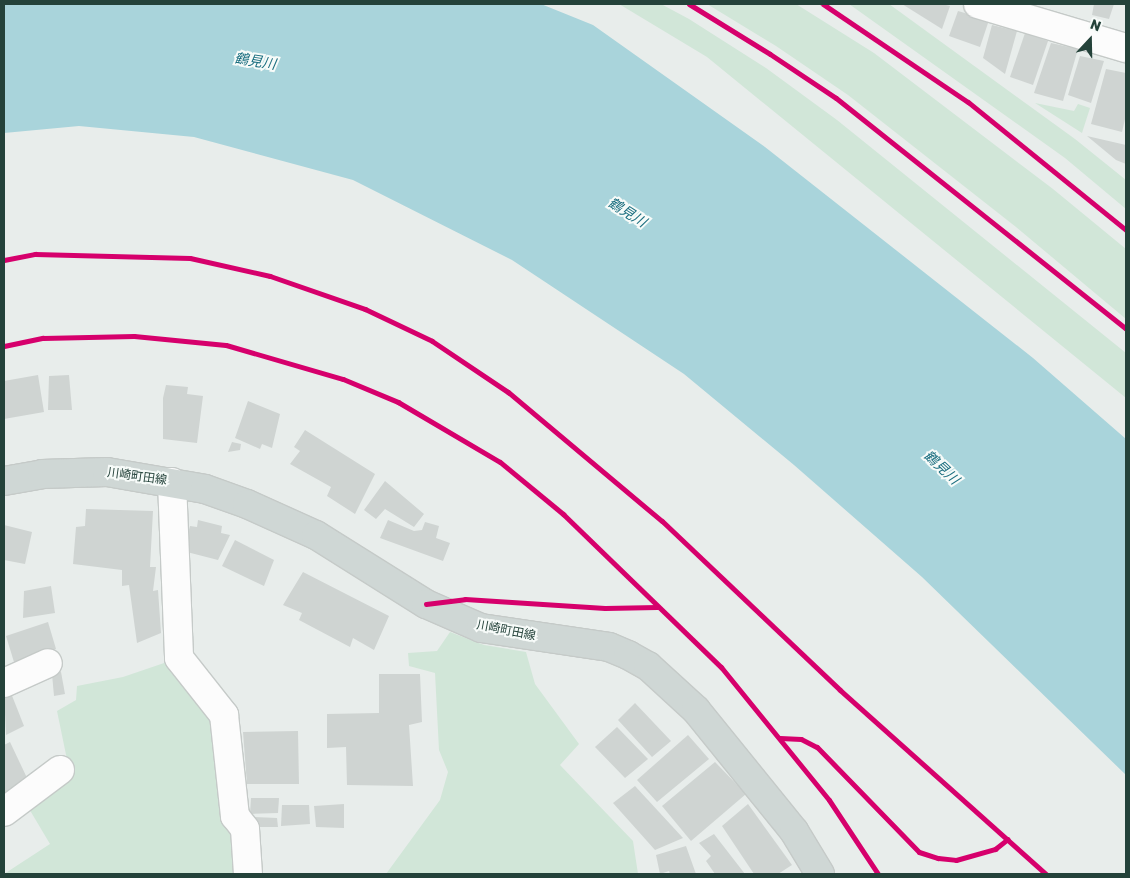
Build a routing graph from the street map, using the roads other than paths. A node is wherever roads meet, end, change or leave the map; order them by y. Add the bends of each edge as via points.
1 (978, 4) edge
2 (1126, 48) edge
3 (4, 481) edge
4 (172, 482) junction
5 (48, 662) dead end
6 (4, 683) edge
7 (60, 770) dead end
8 (4, 812) edge
9 (248, 874) edge
10 (820, 874) edge

1 - 2 street
3 - 4 main road, 川崎町田線 via 42,474 108,472
4 - 9 street via 179,658 224,715 235,816 245,829
4 - 10 main road, 川崎町田線 via 247,504 316,535 426,604 481,628 609,646 648,666 696,710 794,831
5 - 6 street
7 - 8 street

